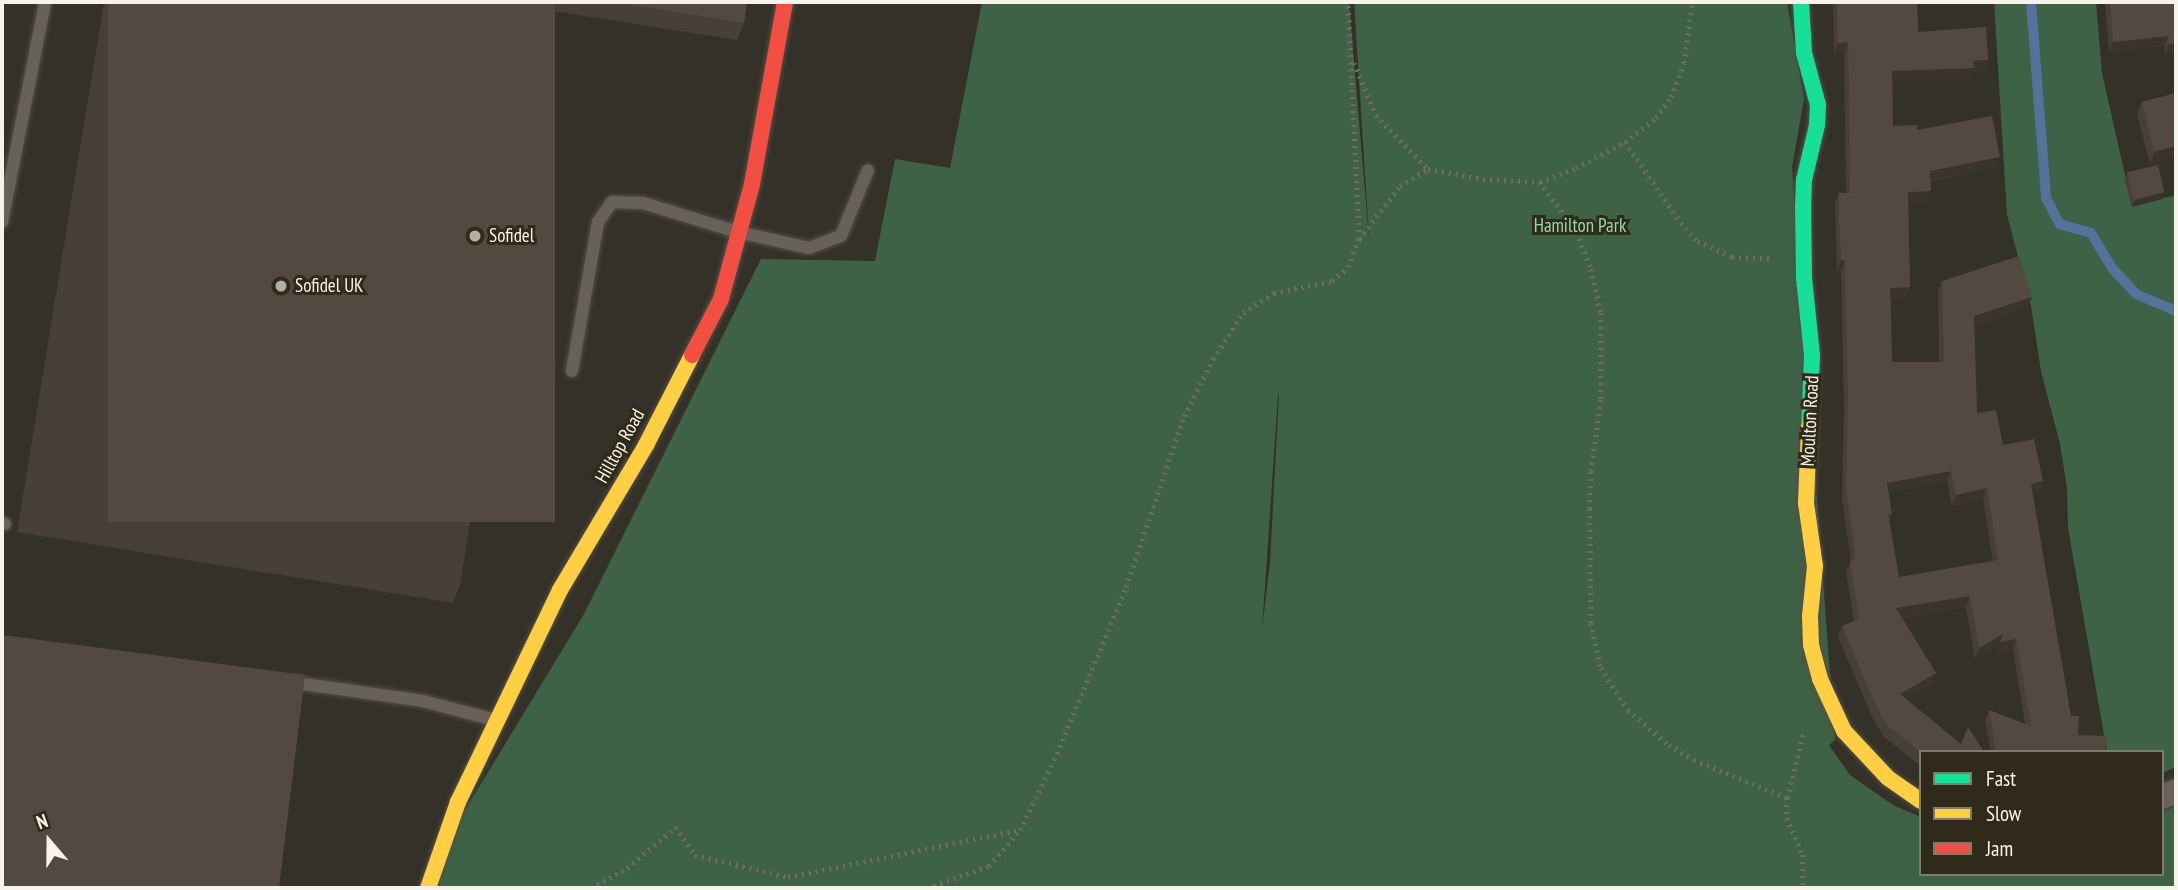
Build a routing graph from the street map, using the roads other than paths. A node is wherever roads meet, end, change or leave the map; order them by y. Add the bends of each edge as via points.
1 (45, 2) edge
2 (785, 2) edge
3 (1801, 2) edge
4 (868, 170) dead end
5 (6, 180) edge
6 (2, 222) edge
7 (738, 232) junction
8 (572, 372) dead end
9 (275, 680) edge
10 (497, 720) junction
11 (1919, 800) edge
12 (428, 888) edge

1 - 5 lane
2 - 7 street, Hilltop Road via 752,184
3 - 11 street, Moulton Road via 1804,53 1818,105 1804,180 1804,259 1812,356 1806,503 1815,566 1810,629 1817,669 1833,710 1860,751
4 - 7 lane via 841,236 809,248
5 - 6 lane
7 - 8 lane via 643,203 612,202 598,222
7 - 10 street, Hilltop Road via 721,299 646,445 561,590
9 - 10 lane via 423,701
10 - 12 street, Hilltop Road via 458,802

